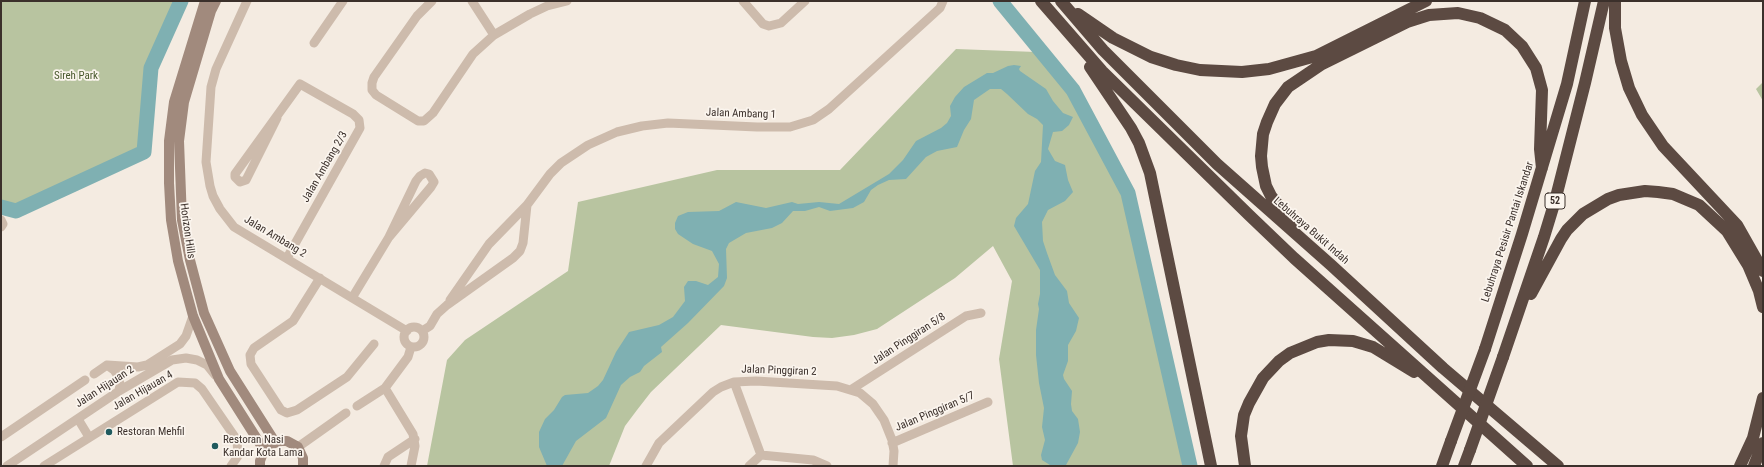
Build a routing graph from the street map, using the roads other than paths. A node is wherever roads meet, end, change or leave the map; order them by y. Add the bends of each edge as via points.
1 (205, 1) edge
2 (216, 1) edge
3 (247, 1) edge
4 (343, 1) edge
5 (432, 1) edge
6 (472, 1) edge
7 (567, 1) edge
8 (743, 1) edge
9 (805, 1) edge
10 (1041, 1) edge
11 (1062, 1) edge
12 (1426, 1) edge
13 (1585, 1) edge
14 (1604, 1) edge
15 (1615, 1) edge
16 (942, 4) edge
17 (1054, 17) junction
18 (494, 35) junction
19 (314, 43) dead end
20 (276, 118) junction
21 (1542, 168) junction
22 (527, 205) junction
23 (1, 220) edge
24 (1, 228) edge
25 (389, 237) junction
26 (1315, 252) junction
27 (287, 258) junction
28 (1763, 271) edge
29 (320, 278) junction
30 (352, 298) junction
31 (447, 304) junction
32 (1763, 308) edge
33 (982, 313) dead end
34 (193, 316) junction
35 (1518, 316) junction
36 (407, 331) junction
37 (422, 331) junction
38 (374, 344) dead end
39 (411, 347) junction
40 (108, 365) junction
41 (94, 374) dead end
42 (219, 379) junction
43 (85, 380) dead end
44 (734, 382) junction
45 (1436, 384) junction
46 (385, 388) junction
47 (852, 389) junction
48 (119, 391) junction
49 (1763, 398) edge
50 (988, 402) dead end
51 (357, 406) dead end
52 (346, 413) dead end
53 (78, 419) junction
54 (1, 437) edge
55 (89, 437) junction
56 (415, 439) junction
57 (275, 442) junction
58 (892, 443) junction
59 (1763, 443) edge
60 (1450, 444) junction
61 (298, 447) junction
62 (264, 450) junction
63 (761, 456) junction
64 (1557, 465) edge
65 (7, 466) edge
66 (44, 466) edge
67 (231, 466) edge
68 (260, 466) edge
69 (303, 466) edge
70 (384, 466) edge
71 (411, 466) edge
72 (646, 466) edge
73 (749, 466) edge
74 (827, 466) edge
75 (893, 466) edge
76 (1211, 466) edge
77 (1245, 466) edge
78 (1433, 466) edge
79 (1442, 466) edge
80 (1464, 466) edge
81 (1527, 466) edge
82 (1740, 466) edge
83 (1754, 466) edge

1 - 34 street, Horizon Hills via 174,102 169,141 172,220 178,261
2 - 57 street, Horizon Hills via 184,102 179,141 182,220 204,313 230,371
3 - 27 street, Jalan Ambang 2 via 216,69 211,86 206,162 208,175 213,196 234,227
4 - 19 street
5 - 18 street via 417,16 372,83 372,90 376,94 418,121 424,121 432,113 473,54
6 - 18 street
7 - 18 street via 547,6
8 - 9 street via 764,24 775,26
10 - 17 highway
11 - 12 highway via 1113,38 1151,56 1200,70 1242,72 1316,56
11 - 26 highway, Lebuhraya Bukit Indah via 1103,50 1160,108
13 - 21 highway, Lebuhraya Pesisir Pantai Iskandar / 52 via 1567,84
14 - 35 highway, 52 via 1565,165
15 - 28 highway via 1615,28 1621,61 1642,115 1663,146 1737,225
16 - 22 street, Jalan Ambang 1 via 829,109 813,120 790,127 668,123 617,132 588,145 561,163
17 - 45 highway via 1102,71 1294,258
17 - 76 highway via 1119,109 1144,157 1154,189
20 - 20 street, Jalan Ambang 2/3 via 235,174 240,182 246,180
20 - 27 street, Jalan Ambang 2/3 via 300,84 353,114 359,120 360,128
21 - 26 highway via 1542,102 1539,78 1529,57 1514,38 1492,23 1470,15 1443,13 1407,22 1322,64 1297,80 1281,96 1266,122 1261,156 1266,186 1285,216
21 - 60 highway, Lebuhraya Pesisir Pantai Iskandar / 52, bridge via 1485,349
22 - 31 street, Jalan Ambang 1 via 489,244
22 - 31 street, Jalan Ambang 1 via 520,251
23 - 24 street
25 - 25 street via 416,181 425,173 429,174 434,182 431,187
25 - 30 street
26 - 64 highway, Lebuhraya Bukit Indah via 1443,368
27 - 29 street, Jalan Ambang 2
29 - 30 street, Jalan Ambang 2
29 - 38 street via 293,321 254,348 250,355 251,364 281,410 287,413 297,410 347,377
30 - 36 street, Jalan Ambang 2
31 - 37 street, Jalan Ambang 1 via 430,326
32 - 35 highway via 1754,277 1742,253 1718,221 1699,205 1687,199 1673,194 1645,192 1620,195 1608,200 1594,206 1574,222 1561,238
33 - 47 street, Jalan Pinggiran 5/8 via 966,316
34 - 40 street, Jalan Hijauan 2 via 186,336 180,344 147,365
34 - 42 street, Horizon Hills
35 - 80 highway, 52, bridge
36 - 37 street via 410,328
36 - 39 street via 405,340
37 - 39 street via 423,343
39 - 46 street via 408,357
40 - 41 street, Jalan Hijauan 2
40 - 48 street via 118,376
42 - 48 street, Jalan Hijauan 2 via 207,365 186,358 172,360
42 - 62 street, Horizon Hills
43 - 54 street, Jalan Hijauan 2
44 - 47 street, Jalan Pinggiran 2 via 764,381
44 - 63 street
44 - 72 street, Jalan Pinggiran 2 via 713,392 667,434
45 - 77 highway via 1364,343 1329,340 1301,347 1278,361 1259,384 1249,403 1244,415 1241,436
45 - 81 highway
46 - 51 street
46 - 56 street
47 - 58 street via 873,404 884,420
48 - 53 street, Jalan Hijauan 2
49 - 82 highway via 1753,438
50 - 58 street, Jalan Pinggiran 5/7
52 - 61 street
53 - 55 street
53 - 65 street, Jalan Hijauan 2
55 - 66 street, Jalan Hijauan 4
55 - 67 street, Jalan Hijauan 4 via 178,382 195,382 237,440 238,456
56 - 70 street via 388,456
56 - 71 street
57 - 61 street via 287,441
57 - 62 street
58 - 75 street
59 - 83 highway
60 - 78 highway
60 - 79 highway, Lebuhraya Pesisir Pantai Iskandar / 52
61 - 69 street via 303,458
62 - 68 street
63 - 73 street
63 - 74 street via 813,460

